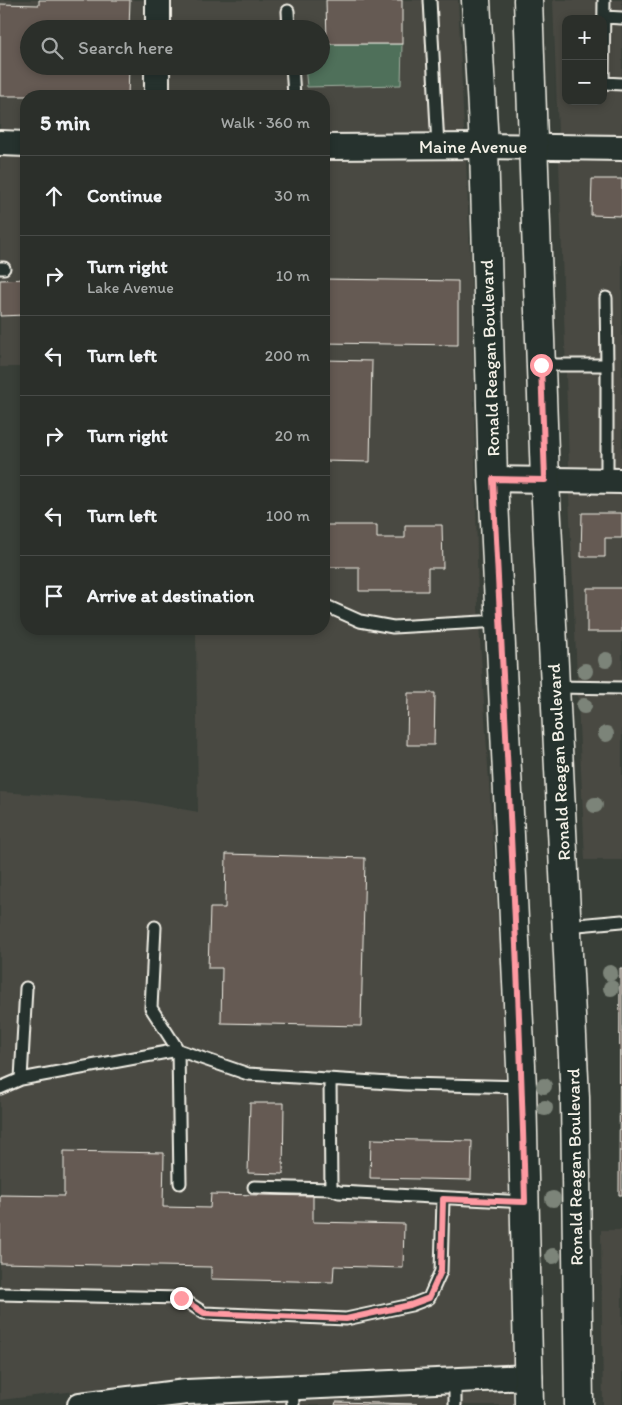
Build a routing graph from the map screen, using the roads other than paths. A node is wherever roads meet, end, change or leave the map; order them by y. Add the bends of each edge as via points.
1 (158, 0) edge
2 (430, 0) edge
3 (476, 0) edge
4 (528, 0) edge
5 (604, 0) edge
6 (288, 11) dead end
7 (604, 15) edge
8 (607, 18) edge
9 (622, 18) edge
10 (158, 20) edge
11 (288, 20) edge
12 (603, 60) edge
13 (158, 75) edge
14 (293, 75) edge
15 (622, 84) edge
16 (157, 90) edge
17 (294, 90) edge
18 (0, 143) edge
19 (20, 144) edge
20 (438, 146) junction
21 (484, 146) junction
22 (330, 147) edge
23 (533, 147) junction
24 (622, 148) edge
25 (606, 298) dead end
26 (541, 365) junction
27 (607, 365) junction
28 (493, 479) junction
29 (545, 480) junction
30 (614, 481) edge
31 (330, 608) edge
32 (500, 621) junction
33 (556, 687) junction
34 (622, 688) edge
35 (622, 921) edge
36 (567, 926) junction
37 (155, 927) dead end
38 (26, 988) dead end
39 (178, 1050) junction
40 (21, 1079) junction
41 (330, 1079) junction
42 (522, 1087) junction
43 (0, 1088) edge
44 (180, 1183) dead end
45 (254, 1187) dead end
46 (331, 1189) junction
47 (443, 1199) junction
48 (525, 1202) junction
49 (0, 1294) edge
50 (530, 1377) junction
51 (455, 1381) junction
52 (293, 1396) edge
53 (168, 1400) edge
54 (80, 1405) edge
55 (455, 1405) edge
56 (529, 1405) edge
57 (579, 1405) edge

1 - 10 street
2 - 20 lane
3 - 21 main road, Ronald Reagan Boulevard
4 - 23 main road, Ronald Reagan Boulevard
5 - 7 lane
6 - 11 lane
8 - 9 lane
12 - 15 lane via 603,83
13 - 16 street
14 - 17 lane
18 - 19 street
20 - 21 street, Maine Avenue
20 - 22 street, Maine Avenue
21 - 23 street, Maine Avenue
21 - 28 main road, Ronald Reagan Boulevard
23 - 24 street, Maine Avenue
23 - 26 main road, Ronald Reagan Boulevard
25 - 27 lane
26 - 27 lane
26 - 29 main road, Ronald Reagan Boulevard
27 - 30 lane
28 - 29 street
28 - 32 main road, Ronald Reagan Boulevard
29 - 30 street
29 - 33 main road, Ronald Reagan Boulevard
31 - 32 lane via 360,621 394,627
32 - 42 main road, Ronald Reagan Boulevard
33 - 34 lane
33 - 36 main road, Ronald Reagan Boulevard
35 - 36 lane
36 - 57 main road, Ronald Reagan Boulevard via 575,1098
37 - 39 lane via 152,1008
38 - 40 lane
39 - 40 lane
39 - 41 lane via 248,1074
39 - 44 lane
40 - 43 lane
41 - 42 lane
41 - 46 lane
42 - 48 main road, Ronald Reagan Boulevard
45 - 46 lane
46 - 47 lane
47 - 48 lane
47 - 49 lane via 441,1271 429,1298 346,1319 204,1313 181,1298
48 - 50 main road, Ronald Reagan Boulevard
50 - 51 street
50 - 56 main road, Ronald Reagan Boulevard
51 - 52 street
51 - 55 lane
52 - 53 street
53 - 54 street

